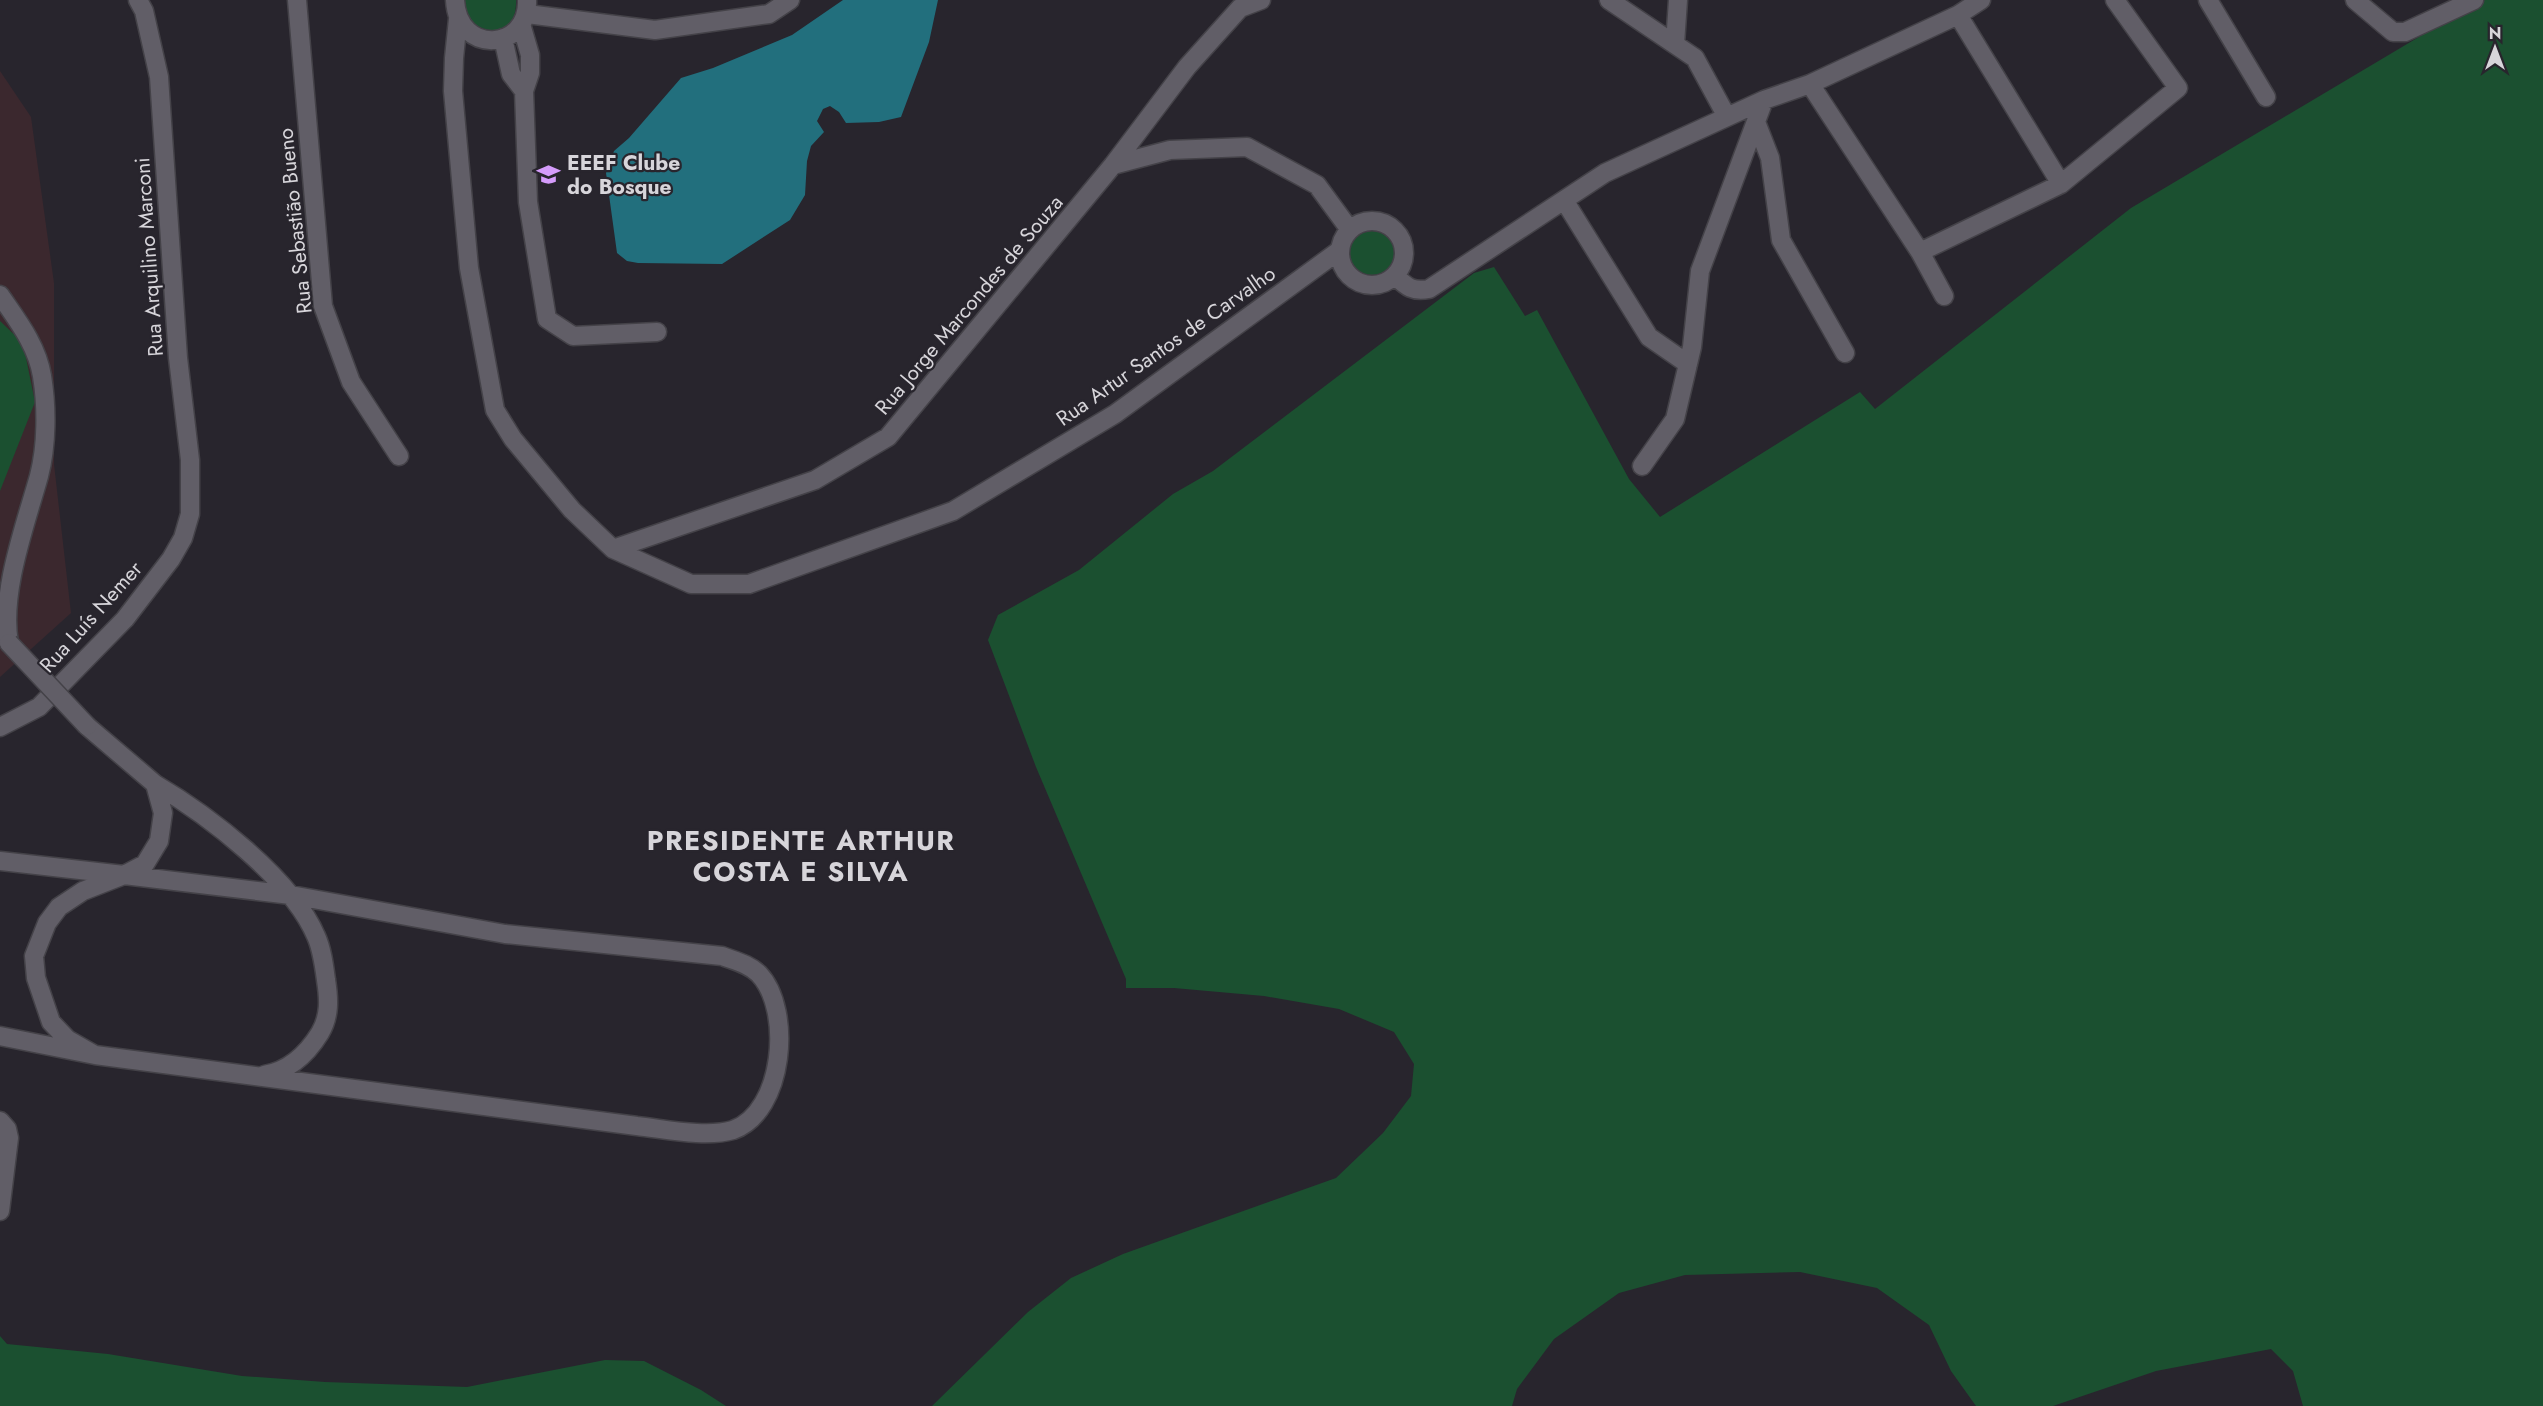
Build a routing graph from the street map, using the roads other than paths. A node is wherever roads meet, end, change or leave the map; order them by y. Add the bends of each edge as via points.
1 (138, 0) edge
2 (297, 0) edge
3 (455, 0) edge
4 (790, 0) edge
5 (1261, 0) edge
6 (1609, 0) edge
7 (1678, 0) edge
8 (1982, 0) edge
9 (2115, 0) edge
10 (2208, 0) edge
11 (2355, 0) edge
12 (2474, 0) edge
13 (525, 13) edge
14 (1958, 15) junction
15 (458, 19) junction
16 (503, 38) junction
17 (1675, 44) junction
18 (1810, 84) junction
19 (524, 91) junction
20 (2266, 97) dead end
21 (1764, 100) junction
22 (1727, 117) junction
23 (1756, 122) junction
24 (1113, 165) junction
25 (2061, 184) junction
26 (1564, 200) junction
27 (1350, 230) junction
28 (1340, 250) junction
29 (1920, 252) junction
30 (1395, 276) junction
31 (0, 295) edge
32 (1944, 296) dead end
33 (657, 332) dead end
34 (1845, 353) dead end
35 (1688, 364) junction
36 (399, 456) dead end
37 (1642, 466) dead end
38 (190, 514) joint
39 (613, 549) junction
40 (1, 602) edge
41 (0, 727) edge
42 (155, 784) junction
43 (0, 861) edge
44 (124, 875) junction
45 (291, 895) junction
46 (0, 1036) edge
47 (95, 1055) junction
48 (259, 1076) junction
49 (0, 1121) edge
50 (0, 1211) edge

1 - 38 street, Rua Arquilino Marconi via 159,77 178,358 190,460
2 - 36 street, Rua Sebastião Bueno via 323,306 351,382
3 - 15 street
4 - 13 street via 769,14 655,30
5 - 24 street, Rua Jorge Marcondes de Souza via 1240,8 1194,59
6 - 17 street
7 - 17 street
8 - 14 street
9 - 25 street via 2178,88
10 - 20 street
11 - 12 street via 2393,32 2405,32
13 - 16 street via 513,33
13 - 19 street via 530,73
14 - 18 street
14 - 25 street
15 - 16 street via 479,38
15 - 39 street via 453,91 469,268 495,410 513,439 572,510
16 - 19 street via 511,74
17 - 22 street via 1695,58
18 - 21 street
18 - 29 street
19 - 33 street via 528,202 547,319 573,336
21 - 22 street
21 - 23 street
22 - 26 street via 1605,173
23 - 34 street via 1770,158 1781,240
23 - 35 street via 1700,271
24 - 27 street via 1170,150 1247,147 1317,185
24 - 39 street, Rua Jorge Marcondes de Souza via 888,437 815,480
25 - 29 street
26 - 30 street via 1429,289 1408,289
26 - 35 street via 1649,337
27 - 28 street
27 - 30 street via 1370,221 1392,227 1403,242 1405,253
28 - 30 street via 1344,268 1361,284 1385,283
28 - 39 street, Rua Artur Santos de Carvalho via 1115,414 953,511 749,584 691,584
29 - 32 street
31 - 40 street via 31,340 42,374 45,423 39,474
35 - 37 street via 1675,419
38 - 41 street, Rua Luís Nemer via 171,559 125,619 39,707
40 - 42 street, bridge via 3,628 9,643 87,726
42 - 44 street via 163,813 159,841 145,864
42 - 45 street via 233,838
43 - 44 street
44 - 45 street
44 - 47 street via 83,891 58,907 34,956 36,978 51,1022 68,1039
45 - 48 street via 317,936 327,987 328,1019 313,1044 292,1065
45 - 48 street via 505,934 722,956 759,975 773,997 779,1057 774,1080 756,1116 734,1130 712,1133
46 - 47 street
47 - 48 street
49 - 50 street via 9,1138

